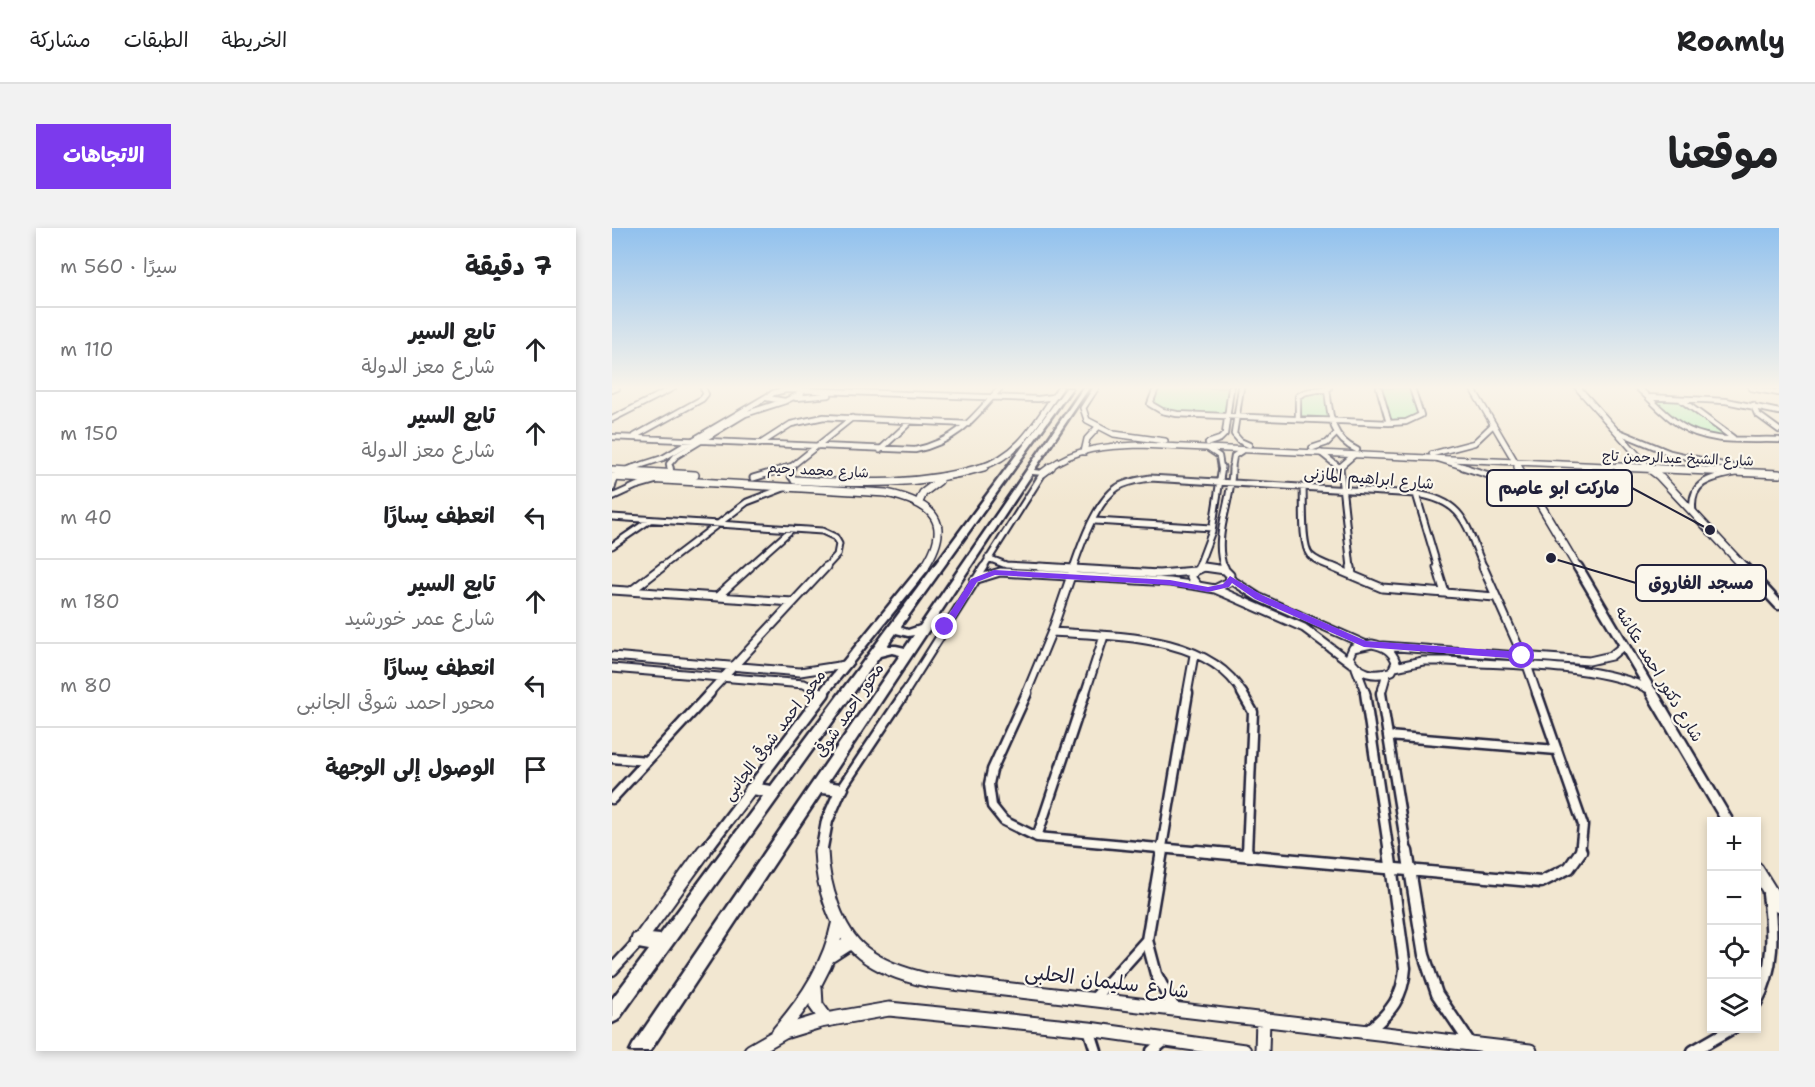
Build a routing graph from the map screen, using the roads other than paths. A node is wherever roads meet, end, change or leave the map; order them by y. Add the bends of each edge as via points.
1 (654, 426) edge
2 (716, 426) edge
3 (725, 426) edge
4 (787, 426) edge
5 (842, 426) edge
6 (905, 426) edge
7 (966, 426) edge
8 (1034, 426) edge
9 (1039, 426) edge
10 (1064, 426) edge
11 (1225, 426) edge
12 (1236, 426) edge
13 (1333, 426) edge
14 (1492, 426) edge
15 (1494, 426) edge
16 (1614, 426) edge
17 (1682, 426) edge
18 (1717, 426) edge
19 (1098, 427) joint
20 (1619, 432) junction
21 (1335, 435) junction
22 (612, 437) edge
23 (633, 438) junction
24 (1733, 438) junction
25 (1779, 440) edge
26 (692, 441) junction
27 (702, 441) junction
28 (760, 444) junction
29 (1207, 445) junction
30 (816, 447) junction
31 (1246, 447) junction
32 (1312, 448) junction
33 (1020, 449) junction
34 (880, 450) junction
35 (1084, 452) junction
36 (1356, 452) junction
37 (1321, 453) junction
38 (1639, 455) junction
39 (1434, 456) junction
40 (1514, 460) junction
41 (1642, 464) junction
42 (792, 466) junction
43 (1340, 467) junction
44 (1648, 469) junction
45 (612, 470) edge
46 (1657, 470) junction
47 (1737, 470) junction
48 (621, 471) junction
49 (1030, 472) junction
50 (1776, 472) edge
51 (671, 473) junction
52 (1043, 473) junction
53 (714, 476) junction
54 (612, 477) edge
55 (950, 477) junction
56 (663, 479) junction
57 (707, 481) junction
58 (752, 481) junction
59 (1220, 482) junction
60 (1232, 482) junction
61 (794, 483) junction
62 (909, 484) junction
63 (1303, 487) junction
64 (612, 488) edge
65 (1342, 489) junction
66 (926, 491) junction
67 (1416, 494) junction
68 (898, 495) junction
69 (612, 497) edge
70 (1538, 501) junction
71 (747, 502) junction
72 (919, 502) junction
73 (1693, 512) junction
74 (612, 517) edge
75 (651, 520) junction
76 (1095, 520) junction
77 (718, 524) junction
78 (1212, 528) junction
79 (792, 529) junction
80 (612, 546) edge
81 (936, 551) junction
82 (950, 552) junction
83 (988, 558) junction
84 (1072, 569) junction
85 (1197, 570) junction
86 (1225, 570) junction
87 (1352, 575) junction
88 (1070, 578) junction
89 (1230, 579) junction
90 (974, 580) junction
91 (1198, 586) junction
92 (1215, 589) junction
93 (612, 590) edge
94 (631, 591) junction
95 (1445, 593) junction
96 (717, 597) junction
97 (1495, 597) junction
98 (793, 602) junction
99 (1779, 605) edge
100 (896, 625) junction
101 (926, 627) junction
102 (1052, 632) junction
103 (1104, 636) junction
104 (1364, 644) junction
105 (1383, 646) junction
106 (1623, 646) junction
107 (876, 653) junction
108 (907, 655) junction
109 (1194, 655) junction
110 (612, 656) edge
111 (1522, 656) junction
112 (845, 665) junction
113 (1353, 665) junction
114 (736, 666) junction
115 (612, 668) edge
116 (1528, 668) junction
117 (1391, 670) junction
118 (725, 677) junction
119 (1649, 689) junction
120 (824, 694) junction
121 (1388, 736) junction
122 (1557, 750) junction
123 (612, 758) edge
124 (647, 761) junction
125 (817, 787) junction
126 (752, 789) junction
127 (841, 789) junction
128 (775, 792) junction
129 (612, 799) edge
130 (1725, 817) edge
131 (1037, 837) junction
132 (1164, 848) junction
133 (1247, 855) junction
134 (1391, 868) junction
135 (1410, 870) junction
136 (1757, 871) edge
137 (1767, 885) junction
138 (1779, 906) edge
139 (840, 920) junction
140 (1147, 940) junction
141 (639, 941) junction
142 (851, 942) junction
143 (663, 944) junction
144 (829, 958) junction
145 (612, 970) edge
146 (814, 987) junction
147 (1761, 996) edge
148 (1094, 999) junction
149 (1174, 1008) junction
150 (612, 1014) edge
151 (826, 1019) junction
152 (1263, 1019) junction
153 (1089, 1029) junction
154 (1368, 1031) junction
155 (1726, 1033) edge
156 (775, 1037) junction
157 (1166, 1039) junction
158 (1470, 1043) junction
159 (639, 1051) edge
160 (751, 1051) edge
161 (1096, 1051) edge
162 (1152, 1051) edge
163 (1244, 1051) edge
164 (1262, 1051) edge
165 (1530, 1051) edge
166 (1693, 1051) edge

1 - 23 street
2 - 26 street
3 - 27 street
4 - 28 street
5 - 30 street
6 - 34 street
7 - 34 street via 957,436 933,447
8 - 33 street
9 - 33 main road, محور احمد شوقى
10 - 49 main road, محور احمد شوقى
11 - 29 street via 1223,436
12 - 31 street via 1235,436
13 - 21 street
14 - 39 street via 1476,443
15 - 40 street, شارع دكتور احمد عكاشه
16 - 20 street
17 - 24 street
18 - 24 street
19 - 29 street, شارع الشيخ عبدالرحمن تاج via 1135,438
19 - 35 street via 1087,439
20 - 38 street
20 - 47 street via 1670,453
21 - 32 street via 1327,443
21 - 36 street
22 - 23 street
23 - 26 street
24 - 25 street
26 - 27 street
26 - 48 street via 663,459
27 - 28 street
27 - 51 street via 672,460
28 - 30 street
29 - 31 street, شارع الشيخ عبدالرحمن تاج
29 - 35 street, شارع الشيخ عبدالرحمن تاج via 1125,446
29 - 59 street via 1222,459
30 - 34 street
30 - 42 street
31 - 32 street, شارع الشيخ عبدالرحمن تاج
31 - 37 street, شارع الشيخ عبدالرحمن تاج
31 - 60 street via 1233,459
32 - 36 street, شارع الشيخ عبدالرحمن تاج
33 - 55 street, شارع محمد رحيم via 990,465
33 - 82 main road, محور احمد شوقى
35 - 52 street, شارع الشيخ عبدالرحمن تاج via 1063,459
36 - 37 street, شارع الشيخ عبدالرحمن تاج
36 - 39 street, شارع الشيخ عبدالرحمن تاج
36 - 43 street
37 - 43 street
38 - 41 street
38 - 46 street
39 - 40 street, شارع الشيخ عبدالرحمن تاج
39 - 70 street via 1495,477
40 - 41 street, شارع الشيخ عبدالرحمن تاج
40 - 44 street, شارع الشيخ عبدالرحمن تاج
40 - 70 street, شارع دكتور احمد عكاشه
41 - 44 street
41 - 46 street, شارع الشيخ عبدالرحمن تاج
42 - 58 street
42 - 61 street
43 - 65 street
44 - 46 street
45 - 48 street, شارع محمد رحيم
46 - 47 street, شارع الشيخ عبدالرحمن تاج
46 - 73 street
47 - 50 street, شارع الشيخ عبدالرحمن تاج
47 - 73 street via 1699,486 1693,493
48 - 51 street, شارع محمد رحيم
49 - 52 main road
49 - 101 main road, محور احمد شوقى
51 - 53 street, شارع محمد رحيم
52 - 83 street
53 - 57 street
53 - 58 street, شارع محمد رحيم
54 - 56 street, شارع محمد رحيم
54 - 64 street
55 - 62 street, شارع محمد رحيم
55 - 66 street
56 - 57 street, شارع محمد رحيم
56 - 69 street
57 - 58 street, شارع محمد رحيم
58 - 61 street, شارع محمد رحيم
58 - 71 street
59 - 60 street, شارع ابراهيم المازنى
59 - 76 street, شارع ابراهيم المازنى via 1150,478 1130,482 1114,490
59 - 78 street
60 - 63 street, شارع ابراهيم المازنى
60 - 86 street via 1220,542
61 - 62 street, شارع محمد رحيم
61 - 68 street, شارع محمد رحيم
61 - 71 street
62 - 66 street
63 - 65 street, شارع ابراهيم المازنى
63 - 87 street via 1308,553
65 - 67 street, شارع ابراهيم المازنى
65 - 87 street
66 - 68 street
66 - 72 street
67 - 95 street
67 - 97 street, شارع ابراهيم المازنى via 1441,499 1458,510
68 - 72 street, شارع محمد رحيم
70 - 106 street, شارع دكتور احمد عكاشه
71 - 77 street
72 - 81 street via 932,512 936,521
73 - 99 street
74 - 75 street
75 - 77 street
75 - 80 street
76 - 78 street
76 - 84 street, شارع ابراهيم المازنى
77 - 79 street
77 - 94 street
78 - 85 street
79 - 96 street
79 - 98 street via 827,532 840,541 837,555
81 - 82 main road
81 - 112 street, محور احمد شوقى الجانبى
82 - 100 main road, محور احمد شوقى
83 - 84 street via 1000,564
83 - 90 street
84 - 85 street via 1159,574
84 - 88 street, شارع ابراهيم المازنى
85 - 86 street
85 - 91 street via 1191,577
86 - 89 street
87 - 95 street via 1382,588
88 - 90 street via 1000,572
88 - 91 street
88 - 102 street, شارع ابراهيم المازنى
89 - 92 street via 1226,586
89 - 104 street via 1258,597
90 - 127 street
91 - 92 street
92 - 113 street via 1306,628
93 - 94 street
94 - 96 street
95 - 97 street
96 - 98 street
97 - 111 street, شارع ابراهيم المازنى
98 - 114 street
100 - 101 main road via 898,630 908,633
100 - 107 main road, محور احمد شوقى
101 - 108 main road, محور احمد شوقى
102 - 103 street
102 - 131 street, شارع ابراهيم المازنى via 989,783 990,805 1000,818
103 - 109 street via 1164,642
103 - 131 street
104 - 105 street
104 - 113 street via 1350,652
105 - 111 street
105 - 117 street via 1395,657
106 - 111 street via 1611,656 1589,661
106 - 119 street, شارع دكتور احمد عكاشه
107 - 108 main road via 892,649
107 - 128 main road, محور احمد شوقى
108 - 125 main road, محور احمد شوقى
109 - 132 street
109 - 133 street via 1224,670 1237,682 1253,712
110 - 114 street
111 - 116 street, شارع ابراهيم المازنى
112 - 114 street via 800,672
112 - 120 street, محور احمد شوقى الجانبى
113 - 117 street via 1374,675
113 - 134 street via 1367,697
114 - 118 street
115 - 118 street
116 - 117 street via 1423,661
116 - 119 street via 1598,672
116 - 122 street, شارع ابراهيم المازنى
117 - 121 street via 1381,695
118 - 120 street via 804,684
118 - 124 street
119 - 130 street, شارع دكتور احمد عكاشه
120 - 126 street, محور احمد شوقى الجانبى
121 - 122 street
121 - 135 street
122 - 135 street, شارع ابراهيم المازنى via 1585,840 1572,866 1541,882
123 - 124 street
124 - 129 street
125 - 127 main road
125 - 159 main road, محور احمد شوقى
126 - 128 main road
126 - 141 street, محور احمد شوقى الجانبى
127 - 139 street, شارع سليمان الحلبى via 826,818 821,861 825,889
128 - 143 main road, محور احمد شوقى
131 - 132 street, شارع ابراهيم المازنى
132 - 133 street, شارع ابراهيم المازنى
132 - 140 street
133 - 134 street, شارع ابراهيم المازنى
134 - 135 street, شارع ابراهيم المازنى
134 - 154 street via 1405,968 1404,987 1388,1015
135 - 158 street via 1429,975
136 - 137 street
137 - 138 street
137 - 147 street via 1774,935 1772,964
139 - 142 street, شارع سليمان الحلبى
139 - 144 street
140 - 148 street
140 - 149 street via 1156,974
141 - 143 main road
141 - 145 street
142 - 144 street
142 - 148 street, شارع سليمان الحلبى via 889,968 914,976
143 - 150 main road, محور احمد شوقى
144 - 146 street
146 - 151 street via 814,1003
146 - 156 street
148 - 149 street, شارع سليمان الحلبى
149 - 152 street, شارع سليمان الحلبى
151 - 153 street via 889,1008
151 - 156 street
152 - 154 street, شارع سليمان الحلبى
152 - 164 street
153 - 157 street
153 - 161 street
154 - 158 street, شارع سليمان الحلبى
155 - 166 street
156 - 160 street
157 - 162 street
157 - 163 street
158 - 165 street, شارع سليمان الحلبى

